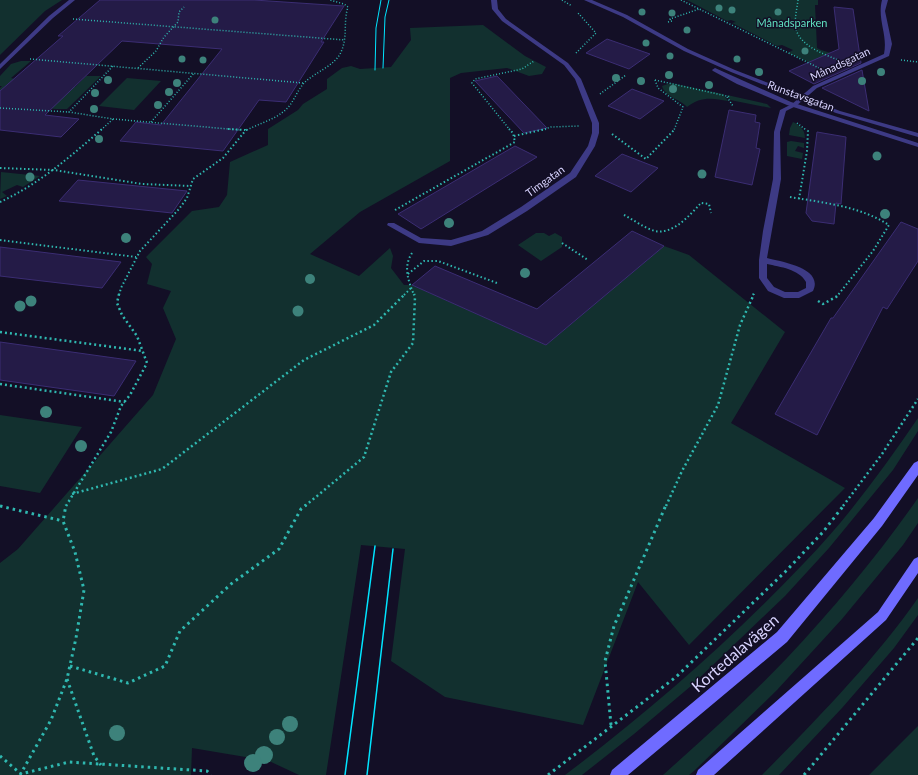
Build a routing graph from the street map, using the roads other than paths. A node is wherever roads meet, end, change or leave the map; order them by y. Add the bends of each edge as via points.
1 (72, 0) edge
2 (494, 0) edge
3 (587, 0) edge
4 (602, 0) edge
5 (885, 0) edge
6 (624, 16) junction
7 (686, 50) junction
8 (0, 67) edge
9 (802, 99) junction
10 (794, 105) junction
11 (918, 135) edge
12 (918, 145) edge
13 (391, 225) road end
14 (763, 260) junction
15 (918, 466) edge
16 (918, 563) edge
17 (617, 775) edge
18 (703, 775) edge

1 - 8 street
2 - 13 street, Timgatan via 495,9 504,20 573,72 597,126 596,137 573,175 486,233 451,243 419,240
3 - 6 street, Runstavsgatan
4 - 6 street, Runstavsgatan
5 - 9 street, Månadsgatan via 882,11 889,44 887,55 815,87
6 - 7 street, Runstavsgatan
7 - 9 street, Runstavsgatan
7 - 10 street, Runstavsgatan via 725,75
9 - 10 street, Månadsgatan
9 - 11 street, Runstavsgatan
10 - 12 street, Runstavsgatan
10 - 14 street, Månadsgatan via 783,110 777,132 777,179
14 - 14 street via 802,272 808,278 810,289 800,295 784,295 771,289 763,278
15 - 17 main road, Kortedalavägen via 878,522 782,637
16 - 18 main road via 882,616

